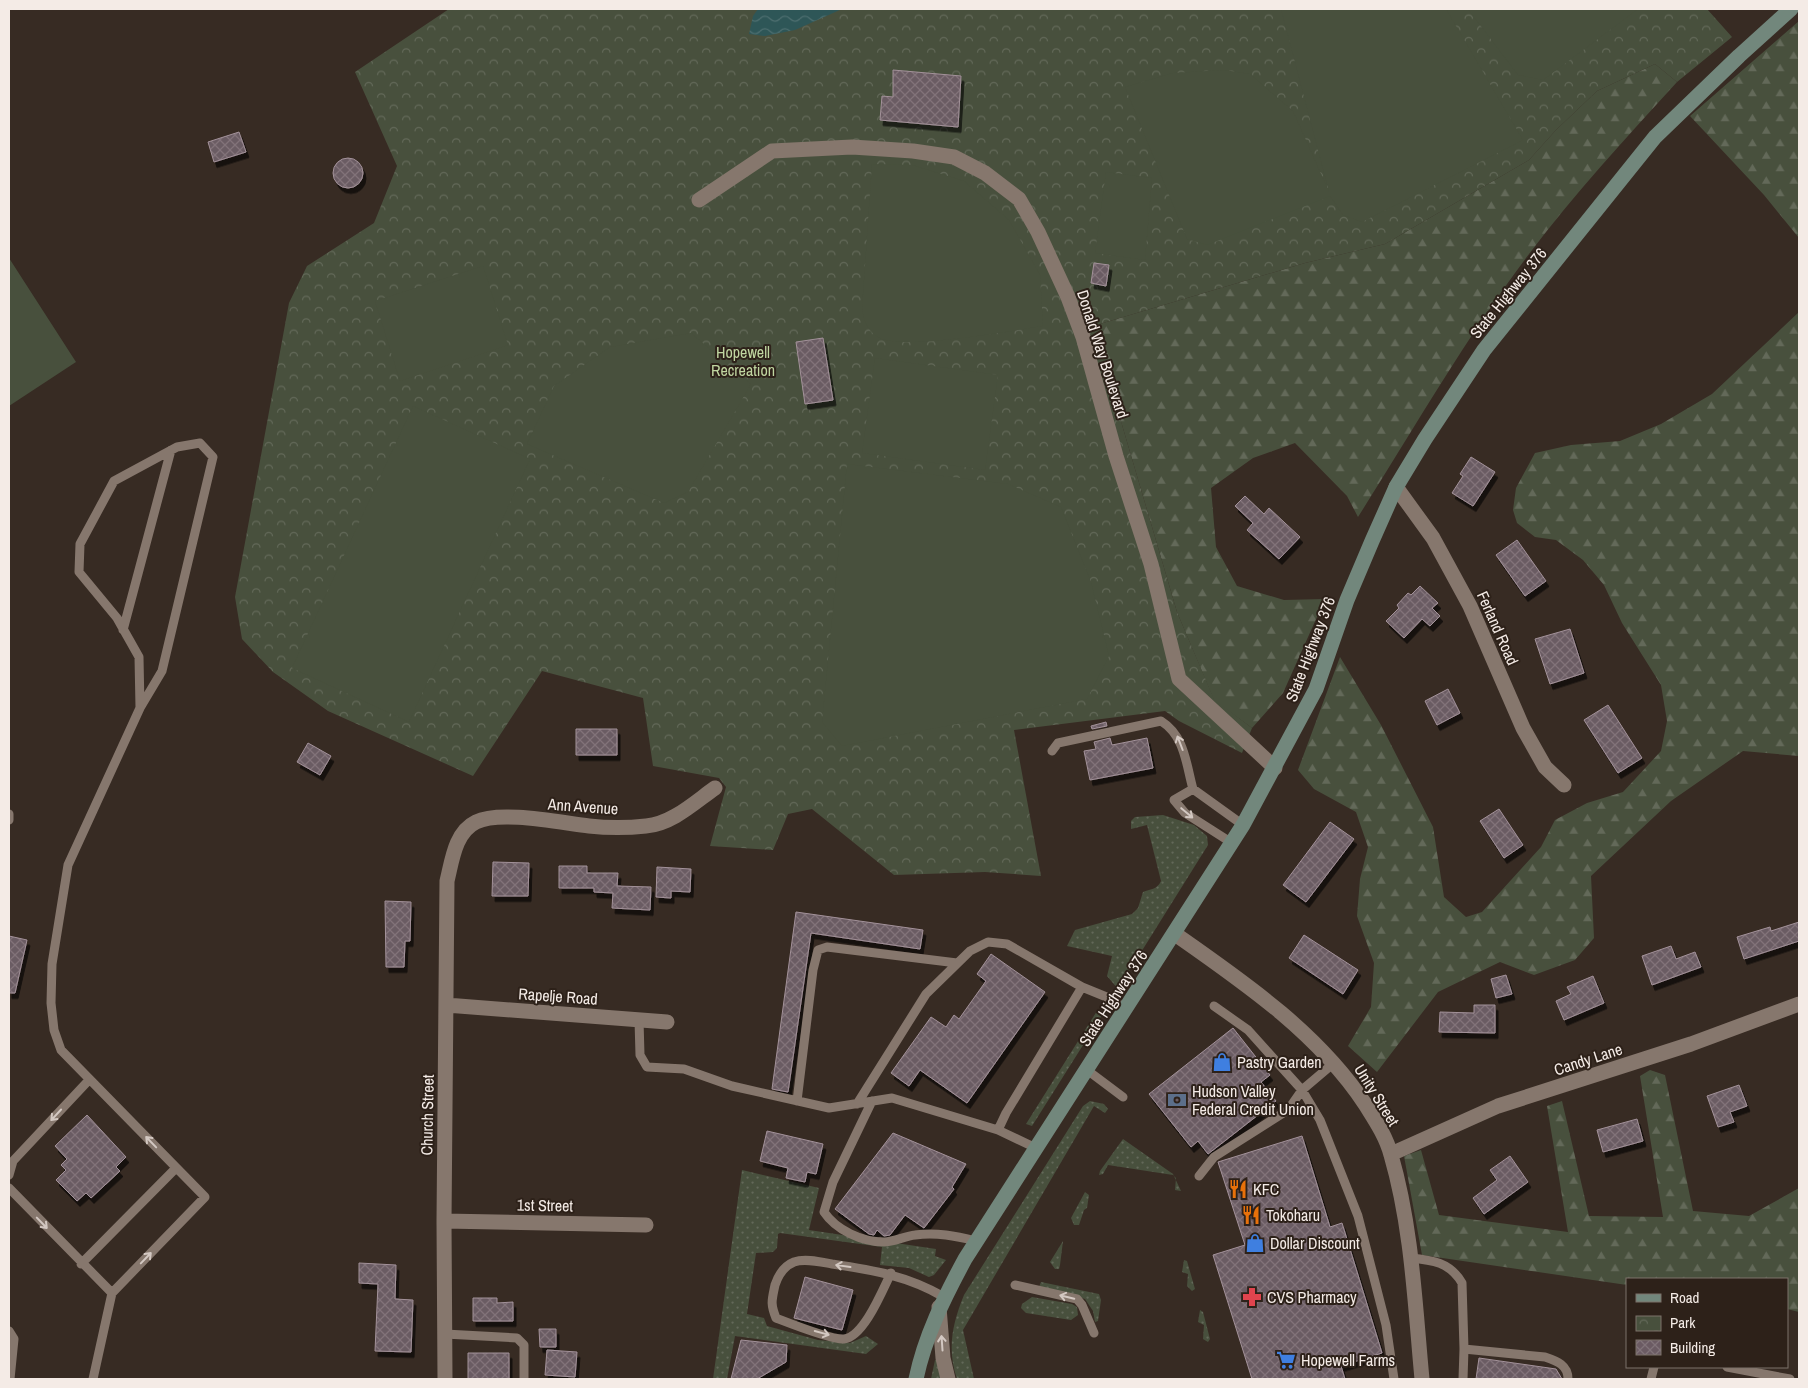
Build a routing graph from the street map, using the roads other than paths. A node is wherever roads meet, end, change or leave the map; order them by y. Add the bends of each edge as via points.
1 (1791, 9) edge
2 (699, 200) dead end
3 (171, 450) junction
4 (1396, 487) junction
5 (123, 630) junction
6 (140, 708) junction
7 (1052, 751) dead end
8 (1275, 768) junction
9 (1564, 785) dead end
10 (715, 788) dead end
11 (1193, 789) junction
12 (9, 814) edge
13 (9, 820) edge
14 (1243, 825) junction
15 (1232, 843) junction
16 (453, 852) joint
17 (1175, 934) junction
18 (957, 963) junction
19 (1082, 988) junction
20 (1799, 1004) edge
21 (446, 1005) junction
22 (1214, 1006) dead end
23 (1127, 1009) junction
24 (638, 1020) junction
25 (667, 1022) dead end
26 (1335, 1062) junction
27 (1087, 1070) junction
28 (89, 1080) junction
29 (1302, 1090) junction
30 (1123, 1097) dead end
31 (797, 1101) junction
32 (872, 1101) junction
33 (857, 1104) junction
34 (998, 1130) junction
35 (1036, 1148) junction
36 (1391, 1154) junction
37 (176, 1168) junction
38 (9, 1175) edge
39 (1199, 1176) dead end
40 (9, 1188) edge
41 (444, 1220) junction
42 (646, 1225) dead end
43 (976, 1241) junction
44 (1410, 1258) junction
45 (81, 1264) junction
46 (891, 1273) junction
47 (1014, 1285) dead end
48 (112, 1293) junction
49 (942, 1302) junction
50 (9, 1331) edge
51 (1094, 1333) dead end
52 (444, 1334) junction
53 (1464, 1349) junction
54 (1732, 1368) edge
55 (10, 1379) edge
56 (94, 1379) edge
57 (445, 1379) edge
58 (524, 1379) edge
59 (916, 1379) edge
60 (948, 1379) edge
61 (1394, 1379) edge
62 (1422, 1379) edge
63 (1463, 1379) edge
64 (1568, 1379) edge
65 (1790, 1379) edge

1 - 4 main road, State Highway 376 via 1655,137 1484,350
2 - 8 street, Donald Way Boulevard via 772,151 852,147 954,157 985,173 1019,199 1038,232 1083,337 1116,456 1151,564 1179,679
3 - 5 lane
3 - 5 lane via 114,481 80,544 79,572
3 - 6 lane via 200,443 213,457 162,671
4 - 8 main road, State Highway 376 via 1347,600 1316,689
4 - 9 street, Ferland Road via 1433,538 1470,606 1523,728 1545,767
5 - 6 lane via 139,657
6 - 28 lane via 68,866 52,964 54,1030 61,1050
11 -> 7 lane via 1180,740 1174,729 1161,722 1058,743
8 - 14 main road, State Highway 376
10 - 16 street, Ann Avenue via 674,817 648,826 592,826 501,816 476,822 462,834
11 - 14 lane
11 -> 15 lane via 1174,800 1185,812
12 - 13 lane
14 - 15 main road, State Highway 376
15 - 17 main road, State Highway 376
16 - 21 street, Church Street via 448,881
17 - 23 main road, State Highway 376
17 - 26 street, Unity Street via 1304,1032
18 - 19 lane via 970,951 988,942 999,942
18 - 31 lane via 826,948 818,950
18 - 33 lane via 926,994
19 - 23 lane
19 - 34 lane
20 - 36 street, Candy Lane via 1692,1044 1498,1106
21 - 24 street, Rapelje Road
21 - 41 street, Church Street
22 - 29 lane via 1248,1030
23 - 27 main road, State Highway 376
24 - 25 street, Rapelje Road
24 - 31 lane via 640,1055 647,1067 684,1069 732,1086
26 - 29 lane
26 - 36 street, Unity Street via 1379,1126
27 - 30 lane
27 - 35 main road, State Highway 376
37 -> 28 lane
28 -> 38 lane via 13,1161
29 - 39 lane via 1288,1110 1214,1157
29 - 61 lane via 1320,1120 1358,1216 1386,1325
31 - 33 lane via 829,1108
32 - 33 lane
32 - 34 lane via 892,1098
32 - 43 lane via 833,1182 824,1212 831,1223 859,1238 885,1242 914,1235 938,1234
34 - 35 lane
35 - 43 main road, State Highway 376
36 - 44 street, Unity Street
37 - 45 lane
48 -> 37 lane via 205,1197
40 -> 45 lane
41 - 42 street, 1st Street
41 - 52 street, Church Street
43 - 49 main road, State Highway 376
44 - 53 lane via 1436,1261 1457,1274 1462,1283
44 - 62 street, Unity Street
45 - 48 lane
46 -> 46 lane via 809,1261 794,1262 777,1280 771,1304 776,1318 844,1339 853,1335 867,1320
46 - 49 lane via 924,1285
51 -> 47 lane via 1077,1299
48 - 56 lane
49 - 59 main road, State Highway 376 via 922,1351
60 -> 49 street via 943,1358
50 - 55 lane via 14,1339
52 - 57 street, Church Street
52 - 58 lane via 517,1338 524,1345
53 - 63 lane
53 - 64 lane via 1545,1357 1565,1367
54 - 65 lane

